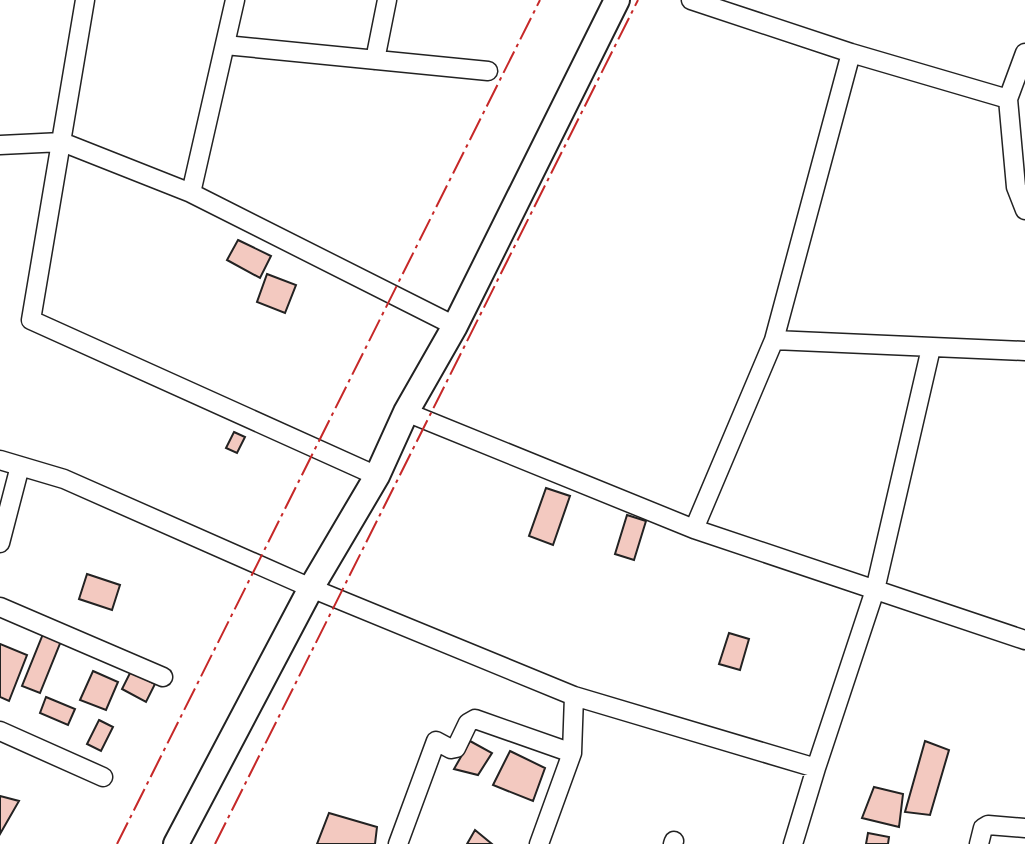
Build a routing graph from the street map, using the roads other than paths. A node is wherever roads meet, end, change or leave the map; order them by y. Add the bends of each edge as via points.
1 (85, 0) edge
2 (235, 0) edge
3 (387, 0) edge
4 (617, 0) edge
5 (691, 0) edge
6 (225, 45) junction
7 (851, 53) junction
8 (1025, 53) edge
9 (374, 60) junction
10 (488, 71) dead end
11 (1008, 99) junction
12 (62, 142) junction
13 (0, 145) edge
14 (191, 193) junction
15 (1025, 210) edge
16 (456, 326) junction
17 (774, 340) junction
18 (931, 348) junction
19 (1025, 351) edge
20 (406, 412) junction
21 (0, 460) edge
22 (20, 466) junction
23 (377, 476) junction
24 (694, 529) junction
25 (0, 543) edge
26 (311, 588) junction
27 (875, 590) junction
28 (0, 607) edge
29 (1025, 640) edge
30 (163, 677) dead end
31 (574, 696) junction
32 (0, 731) edge
33 (572, 753) junction
34 (816, 768) junction
35 (103, 777) dead end
36 (1025, 828) edge
37 (176, 844) edge
38 (398, 844) edge
39 (539, 844) edge
40 (793, 844) edge
41 (979, 844) edge

1 - 12 street
2 - 6 street
3 - 9 street
4 - 16 street
5 - 7 street
6 - 9 street
6 - 14 street
7 - 11 street
7 - 17 street
8 - 11 street
9 - 10 street
11 - 15 street via 1016,187
12 - 13 street
12 - 14 street
12 - 23 street via 32,320
14 - 16 street
16 - 20 street
17 - 18 street
17 - 24 street
18 - 19 street
18 - 27 street
20 - 23 street
20 - 24 street
21 - 22 street
22 - 25 street
22 - 26 street via 64,479
23 - 26 street
24 - 27 street
26 - 31 street
26 - 37 street
27 - 29 street
27 - 34 street
28 - 30 street
31 - 33 street
31 - 34 street
32 - 35 street
33 - 38 street via 471,721 456,748 436,741
33 - 39 street
34 - 40 street
36 - 41 street via 988,825

